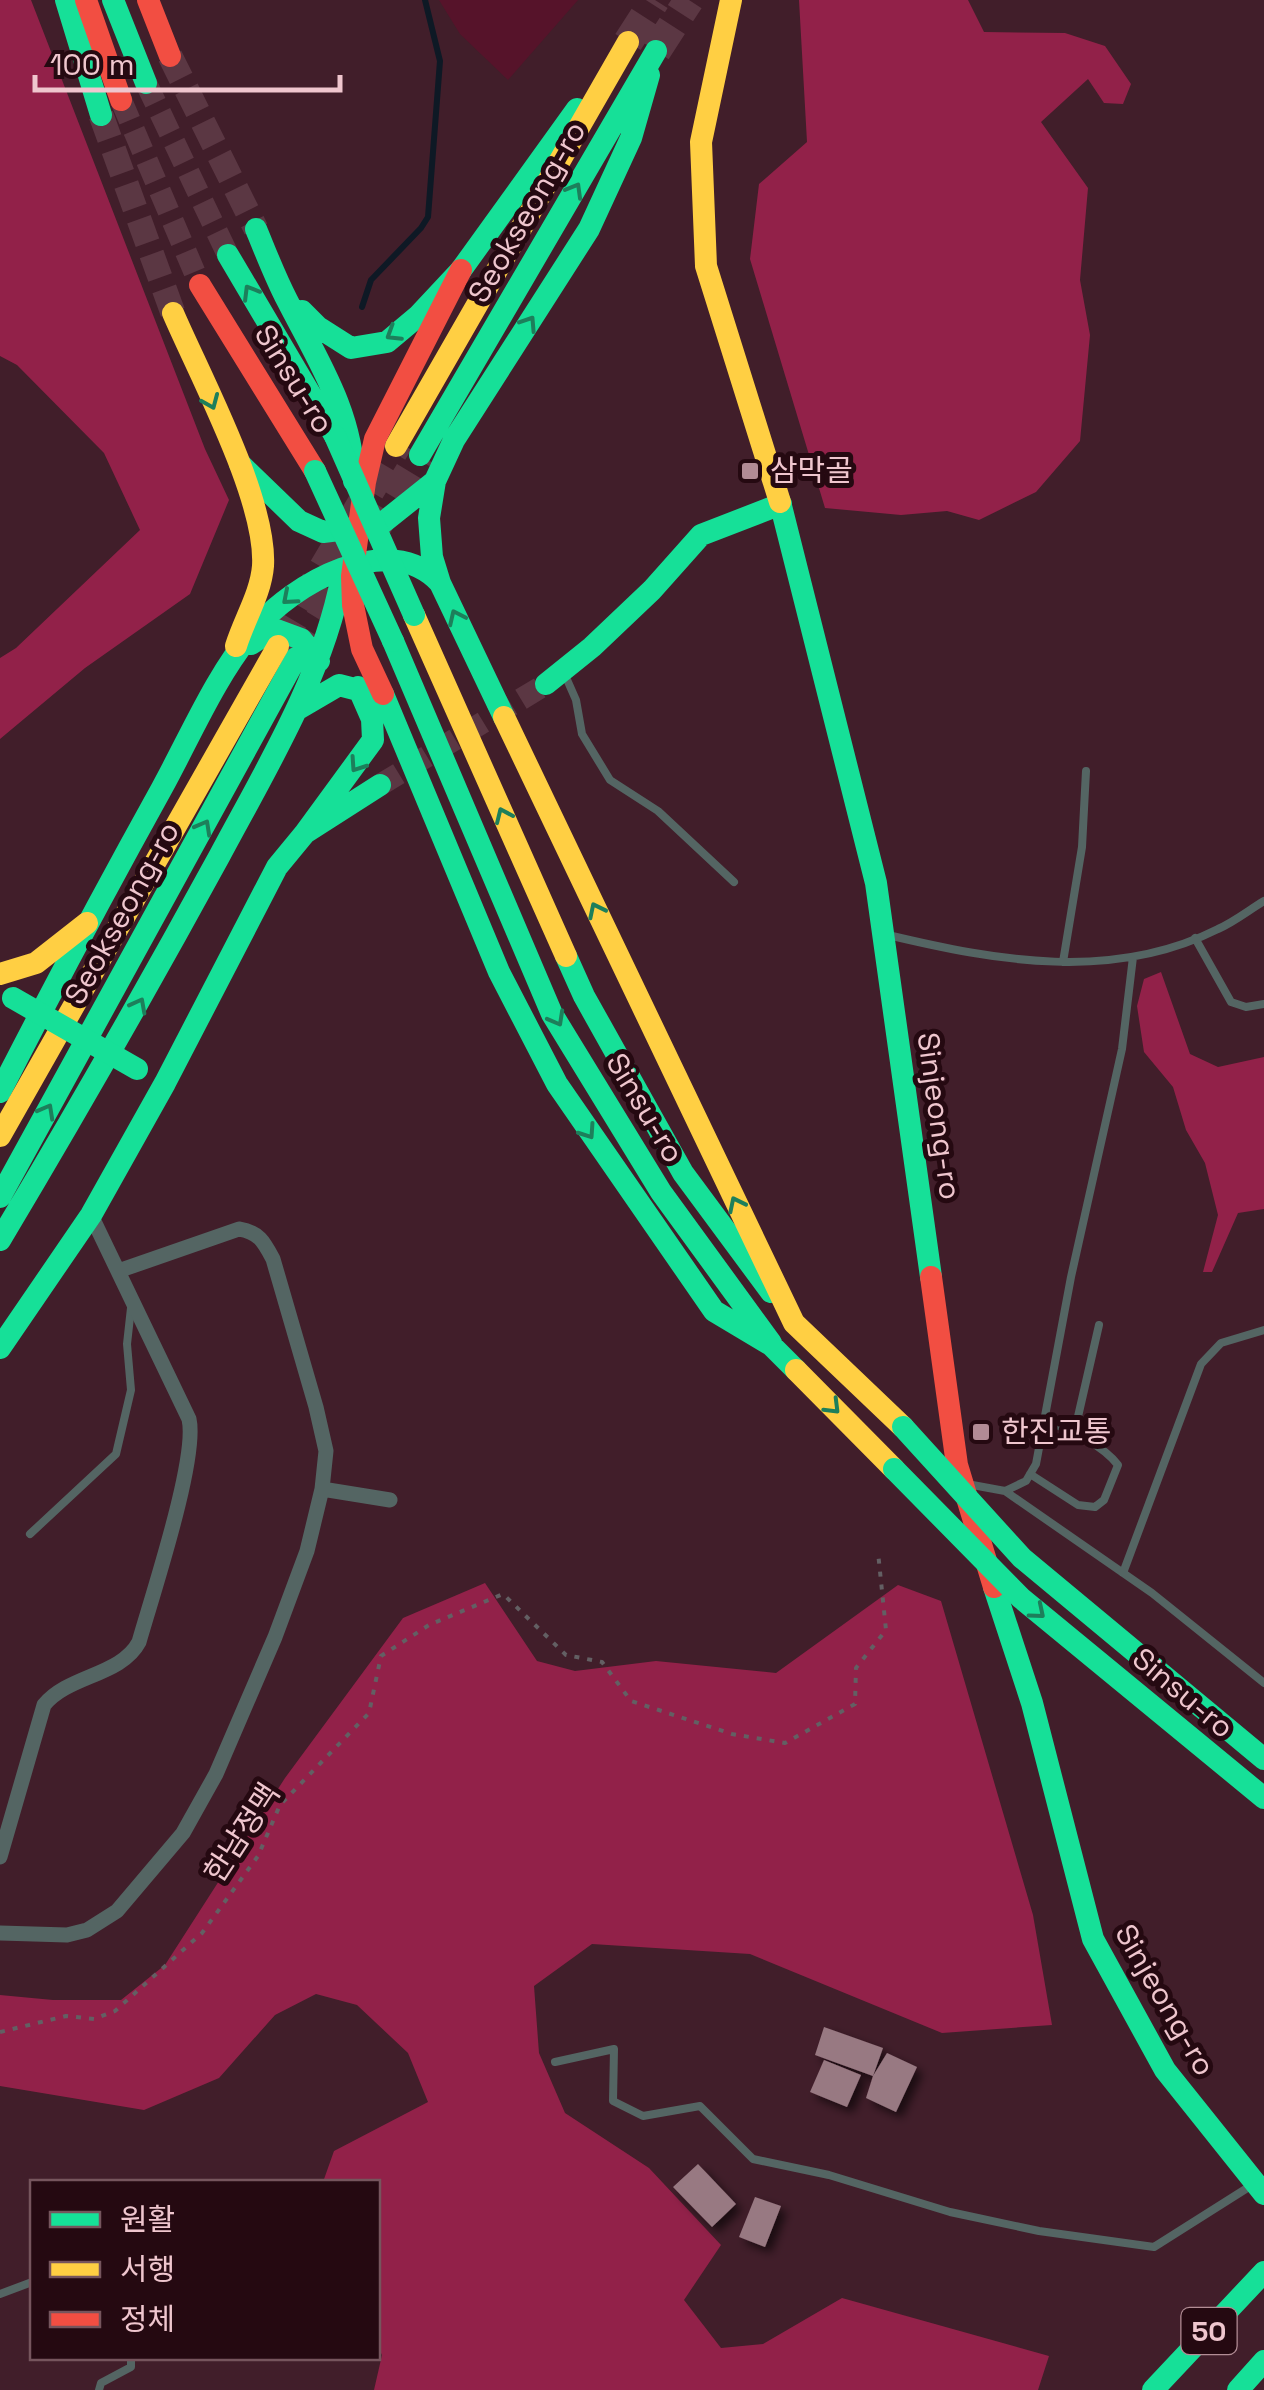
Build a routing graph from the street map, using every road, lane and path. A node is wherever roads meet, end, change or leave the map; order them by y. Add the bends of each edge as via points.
1 (66, 0) edge
2 (86, 0) edge
3 (113, 0) edge
4 (148, 0) edge
5 (731, 0) edge
6 (170, 56) tunnel mouth
7 (146, 83) tunnel mouth
8 (121, 100) tunnel mouth
9 (101, 115) tunnel mouth
10 (256, 229) tunnel mouth
11 (228, 255) tunnel mouth
12 (461, 270) junction
13 (200, 286) tunnel mouth
14 (283, 292) junction
15 (172, 313) tunnel mouth
16 (454, 440) junction
17 (386, 442) junction
18 (420, 456) tunnel mouth
19 (236, 461) junction
20 (435, 481) junction
21 (782, 504) junction
22 (353, 528) junction
23 (348, 569) junction
24 (440, 583) junction
25 (298, 655) junction
26 (234, 656) junction
27 (554, 678) joint
28 (358, 688) junction
29 (298, 710) junction
30 (399, 728) junction
31 (1086, 771) dead end
32 (380, 784) tunnel mouth
33 (305, 833) junction
34 (734, 882) dead end
35 (1264, 901) edge
36 (87, 924) junction
37 (883, 934) junction
38 (1195, 938) junction
39 (1133, 957) junction
40 (1063, 962) junction
41 (0, 974) edge
42 (6, 996) edge
43 (1264, 1004) edge
44 (166, 1083) junction
45 (0, 1092) edge
46 (0, 1136) edge
47 (0, 1197) edge
48 (91, 1215) junction
49 (0, 1240) edge
50 (118, 1271) junction
51 (132, 1300) junction
52 (794, 1323) junction
53 (1099, 1324) dead end
54 (1264, 1330) edge
55 (772, 1345) junction
56 (0, 1348) edge
57 (1043, 1419) junction
58 (1074, 1434) junction
59 (1030, 1474) junction
60 (962, 1483) junction
61 (322, 1489) junction
62 (1005, 1490) junction
63 (390, 1500) dead end
64 (30, 1534) dead end
65 (878, 1552) dead end
66 (1123, 1573) junction
67 (1264, 1683) edge
68 (1264, 1759) edge
69 (1264, 1798) edge
70 (0, 1858) edge
71 (0, 1933) edge
72 (0, 2032) edge
73 (554, 2062) dead end
74 (1259, 2189) edge
75 (1264, 2272) edge
76 (30, 2283) edge
77 (0, 2294) edge
78 (130, 2360) edge
79 (1264, 2361) edge
80 (99, 2390) edge
81 (1154, 2390) edge
82 (1238, 2390) edge

1 - 9 main road
2 - 8 main road
3 - 7 main road
4 - 6 main road
5 - 21 main road, Sinjeong-ro via 702,142 706,266
10 - 14 main road
52 -> 11 main road, Sinsu-ro, bridge via 683,1173 584,996 335,436
12 -> 14 main road via 386,342 351,348
12 - 17 main road
12 - 17 main road, Seokseong-ro via 628,42
13 -> 55 main road, Sinsu-ro, bridge via 315,471 552,1014 660,1192
14 - 22 main road via 352,437
15 -> 19 main road
16 - 17 main road via 427,464 400,462 385,452
16 - 18 main road, Seokseong-ro via 589,229 631,138 656,51
16 - 20 main road
17 - 22 main road
19 - 22 main road via 299,521 323,532
19 - 26 main road via 263,561
20 - 22 main road via 380,525
20 - 24 main road via 429,518
21 - 27 main road via 701,535 652,590
21 - 37 main road, Sinjeong-ro
22 - 23 main road
23 - 24 main road via 401,561 423,567
23 - 25 main road via 334,616
23 -> 26 main road via 295,590
23 - 30 main road via 362,649
52 -> 24 main road
25 - 26 main road via 312,648 274,629
25 - 29 main road
25 - 46 main road, Seokseong-ro
47 -> 25 main road, Seokseong-ro
26 - 36 main road
27 - 34 lane via 576,700 582,734 610,780 658,811
28 - 29 main road via 339,684
28 - 30 main road
28 -> 33 main road via 371,711 373,740
49 -> 29 main road via 122,1036
30 -> 55 main road via 499,972 557,1084 714,1310
31 - 40 lane
32 - 33 main road
33 - 44 main road via 269,882
35 - 38 lane
36 - 41 main road via 33,967
36 - 45 main road
37 - 40 lane
37 - 60 main road, Sinjeong-ro
38 - 39 lane
38 - 43 lane via 1231,1002 1246,1008
39 - 40 lane
39 - 57 lane via 1122,1049
42 - 44 main road, bridge
44 - 48 main road
48 - 50 street
48 - 56 main road
50 - 51 street
50 - 61 street via 238,1229 263,1239 316,1407 326,1452
51 - 64 lane via 131,1390 116,1454
51 - 70 street via 188,1419 186,1465 139,1642 133,1654 65,1687 44,1705
52 - 68 main road, Sinsu-ro, bridge via 903,1426 1022,1558
53 - 58 lane
54 - 66 lane via 1221,1343 1201,1364
55 -> 69 main road, Sinsu-ro, bridge via 1020,1598
57 - 58 lane
57 - 59 lane
58 - 59 lane via 1118,1464 1104,1500 1095,1507 1078,1505
59 - 62 lane
60 - 62 lane
60 - 74 main road, Sinjeong-ro via 1032,1702 1093,1939 1165,2070
61 - 63 street
61 - 71 street via 275,1637 183,1833 117,1911 88,1930 67,1936
62 - 66 lane
65 - 72 path, 한남정맥 via 886,1630 856,1668 855,1704 785,1743 732,1734 631,1700 602,1662 566,1656 502,1594 429,1625 381,1656 369,1712 280,1805 258,1856 202,1933 168,1966 115,2011
66 - 67 lane
73 - 74 lane via 614,2050 614,2100 643,2116 700,2106 753,2159 1038,2231 1154,2247
75 - 81 main road, 50
76 - 77 lane
78 - 80 lane via 131,2367 101,2382
79 - 82 main road, 50

